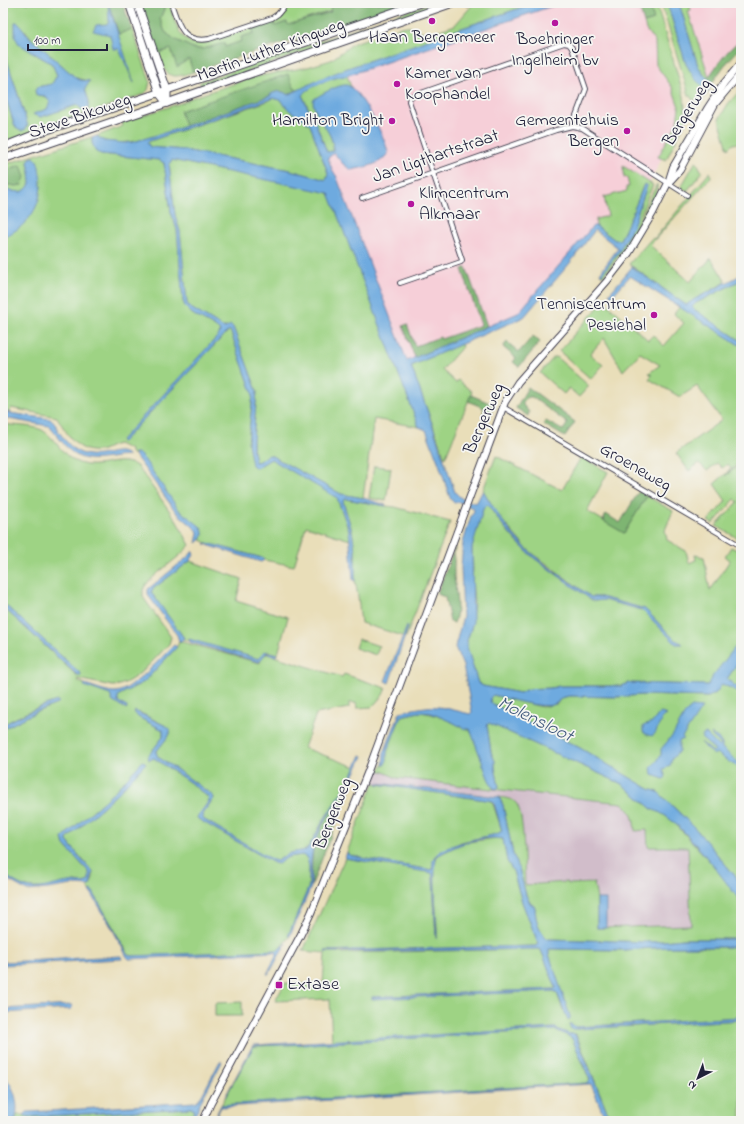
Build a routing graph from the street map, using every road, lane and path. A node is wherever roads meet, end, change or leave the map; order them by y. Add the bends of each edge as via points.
1 (129, 3) edge
2 (137, 3) edge
3 (171, 3) edge
4 (287, 3) edge
5 (309, 3) edge
6 (313, 3) edge
7 (420, 3) edge
8 (453, 3) edge
9 (410, 23) dead end
10 (391, 24) junction
11 (741, 64) edge
12 (741, 73) edge
13 (167, 90) junction
14 (159, 93) junction
15 (167, 103) junction
16 (572, 126) junction
17 (3, 147) edge
18 (3, 159) edge
19 (433, 172) junction
20 (668, 183) junction
21 (687, 195) dead end
22 (362, 198) dead end
23 (400, 283) dead end
24 (503, 407) junction
25 (741, 546) edge
26 (203, 1121) edge

1 - 14 main road
2 - 13 main road
3 - 4 street via 185,35 199,41 272,18
5 - 6 street
7 - 13 main road, Martin Luther Kingweg
8 - 10 main road, Martin Luther Kingweg
9 - 10 main road
10 - 15 main road, Martin Luther Kingweg
11 - 20 main road, Bergerweg via 709,105 673,167
12 - 20 main road, Bergerweg via 715,104 680,170
13 - 14 main road, Martin Luther Kingweg
13 - 15 main road
14 - 15 main road
14 - 17 main road, Steve Bikoweg
15 - 18 main road, Steve Bikoweg
16 - 19 street, Jan Ligthartstraat
16 - 19 street via 586,89 572,48 564,43 410,97 409,101
16 - 20 street via 582,128
19 - 22 street, Jan Ligthartstraat
19 - 23 street via 462,260
20 - 21 street
20 - 24 main road, Bergerweg via 625,259 518,382
24 - 25 street, Groeneweg
24 - 26 main road, Bergerweg via 370,765 311,913

